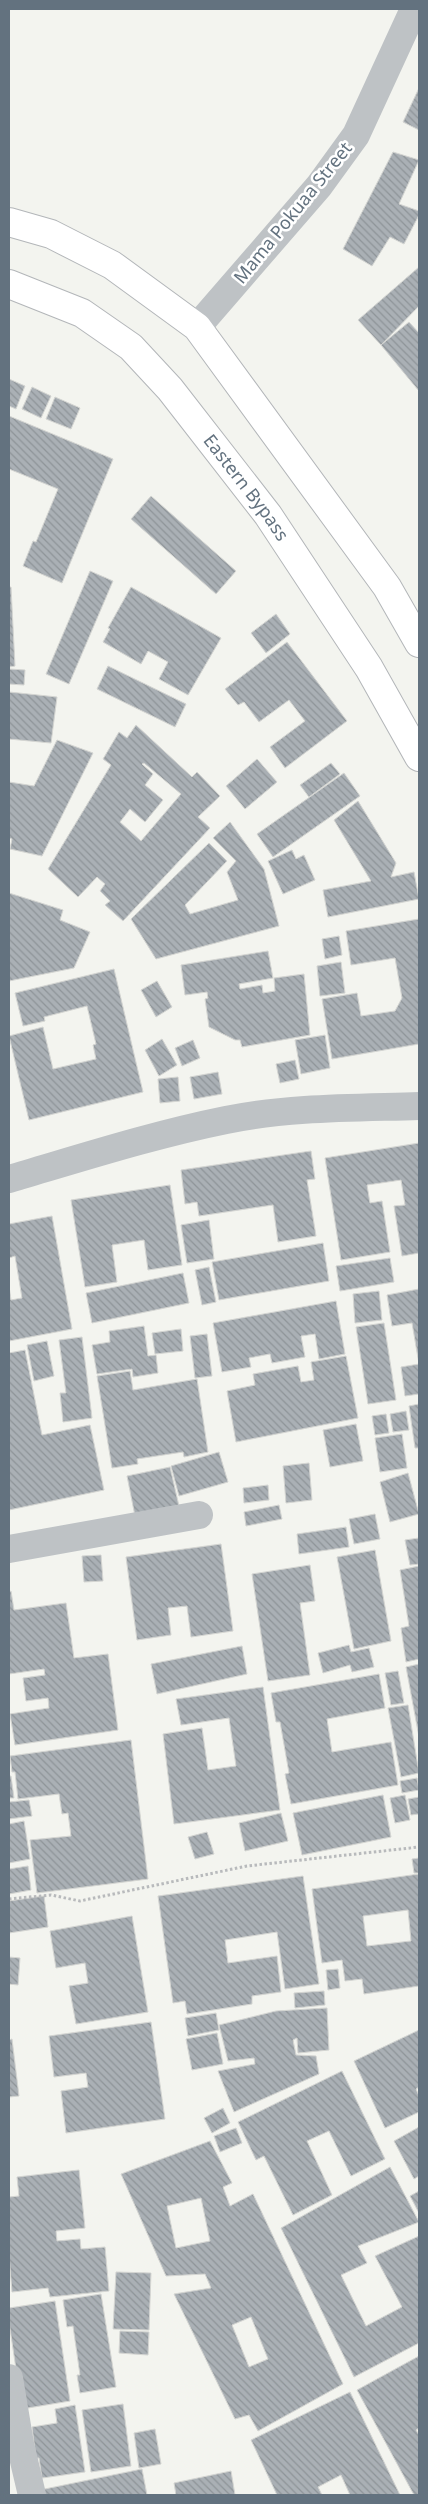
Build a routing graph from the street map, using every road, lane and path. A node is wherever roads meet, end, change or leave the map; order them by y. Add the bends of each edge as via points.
1 (414, 9) edge
2 (9, 222) edge
3 (9, 284) edge
4 (197, 327) junction
5 (419, 643) edge
6 (419, 757) edge
7 (419, 1106) edge
8 (9, 1179) edge
9 (199, 1515) dead end
10 (9, 1549) edge
11 (419, 1847) edge
12 (9, 1899) edge
13 (9, 2378) edge
14 (32, 2495) edge

1 - 4 street, Mama Pokuaa Street via 356,135 319,186
2 - 4 highway via 51,234 112,265
3 - 6 highway, Eastern Bypass via 82,313 131,347 170,389 268,514 369,668
4 - 5 highway via 387,588
7 - 8 street via 281,1111 226,1120
9 - 10 street
11 - 12 path via 247,1866 80,1901 51,1894
13 - 14 street

